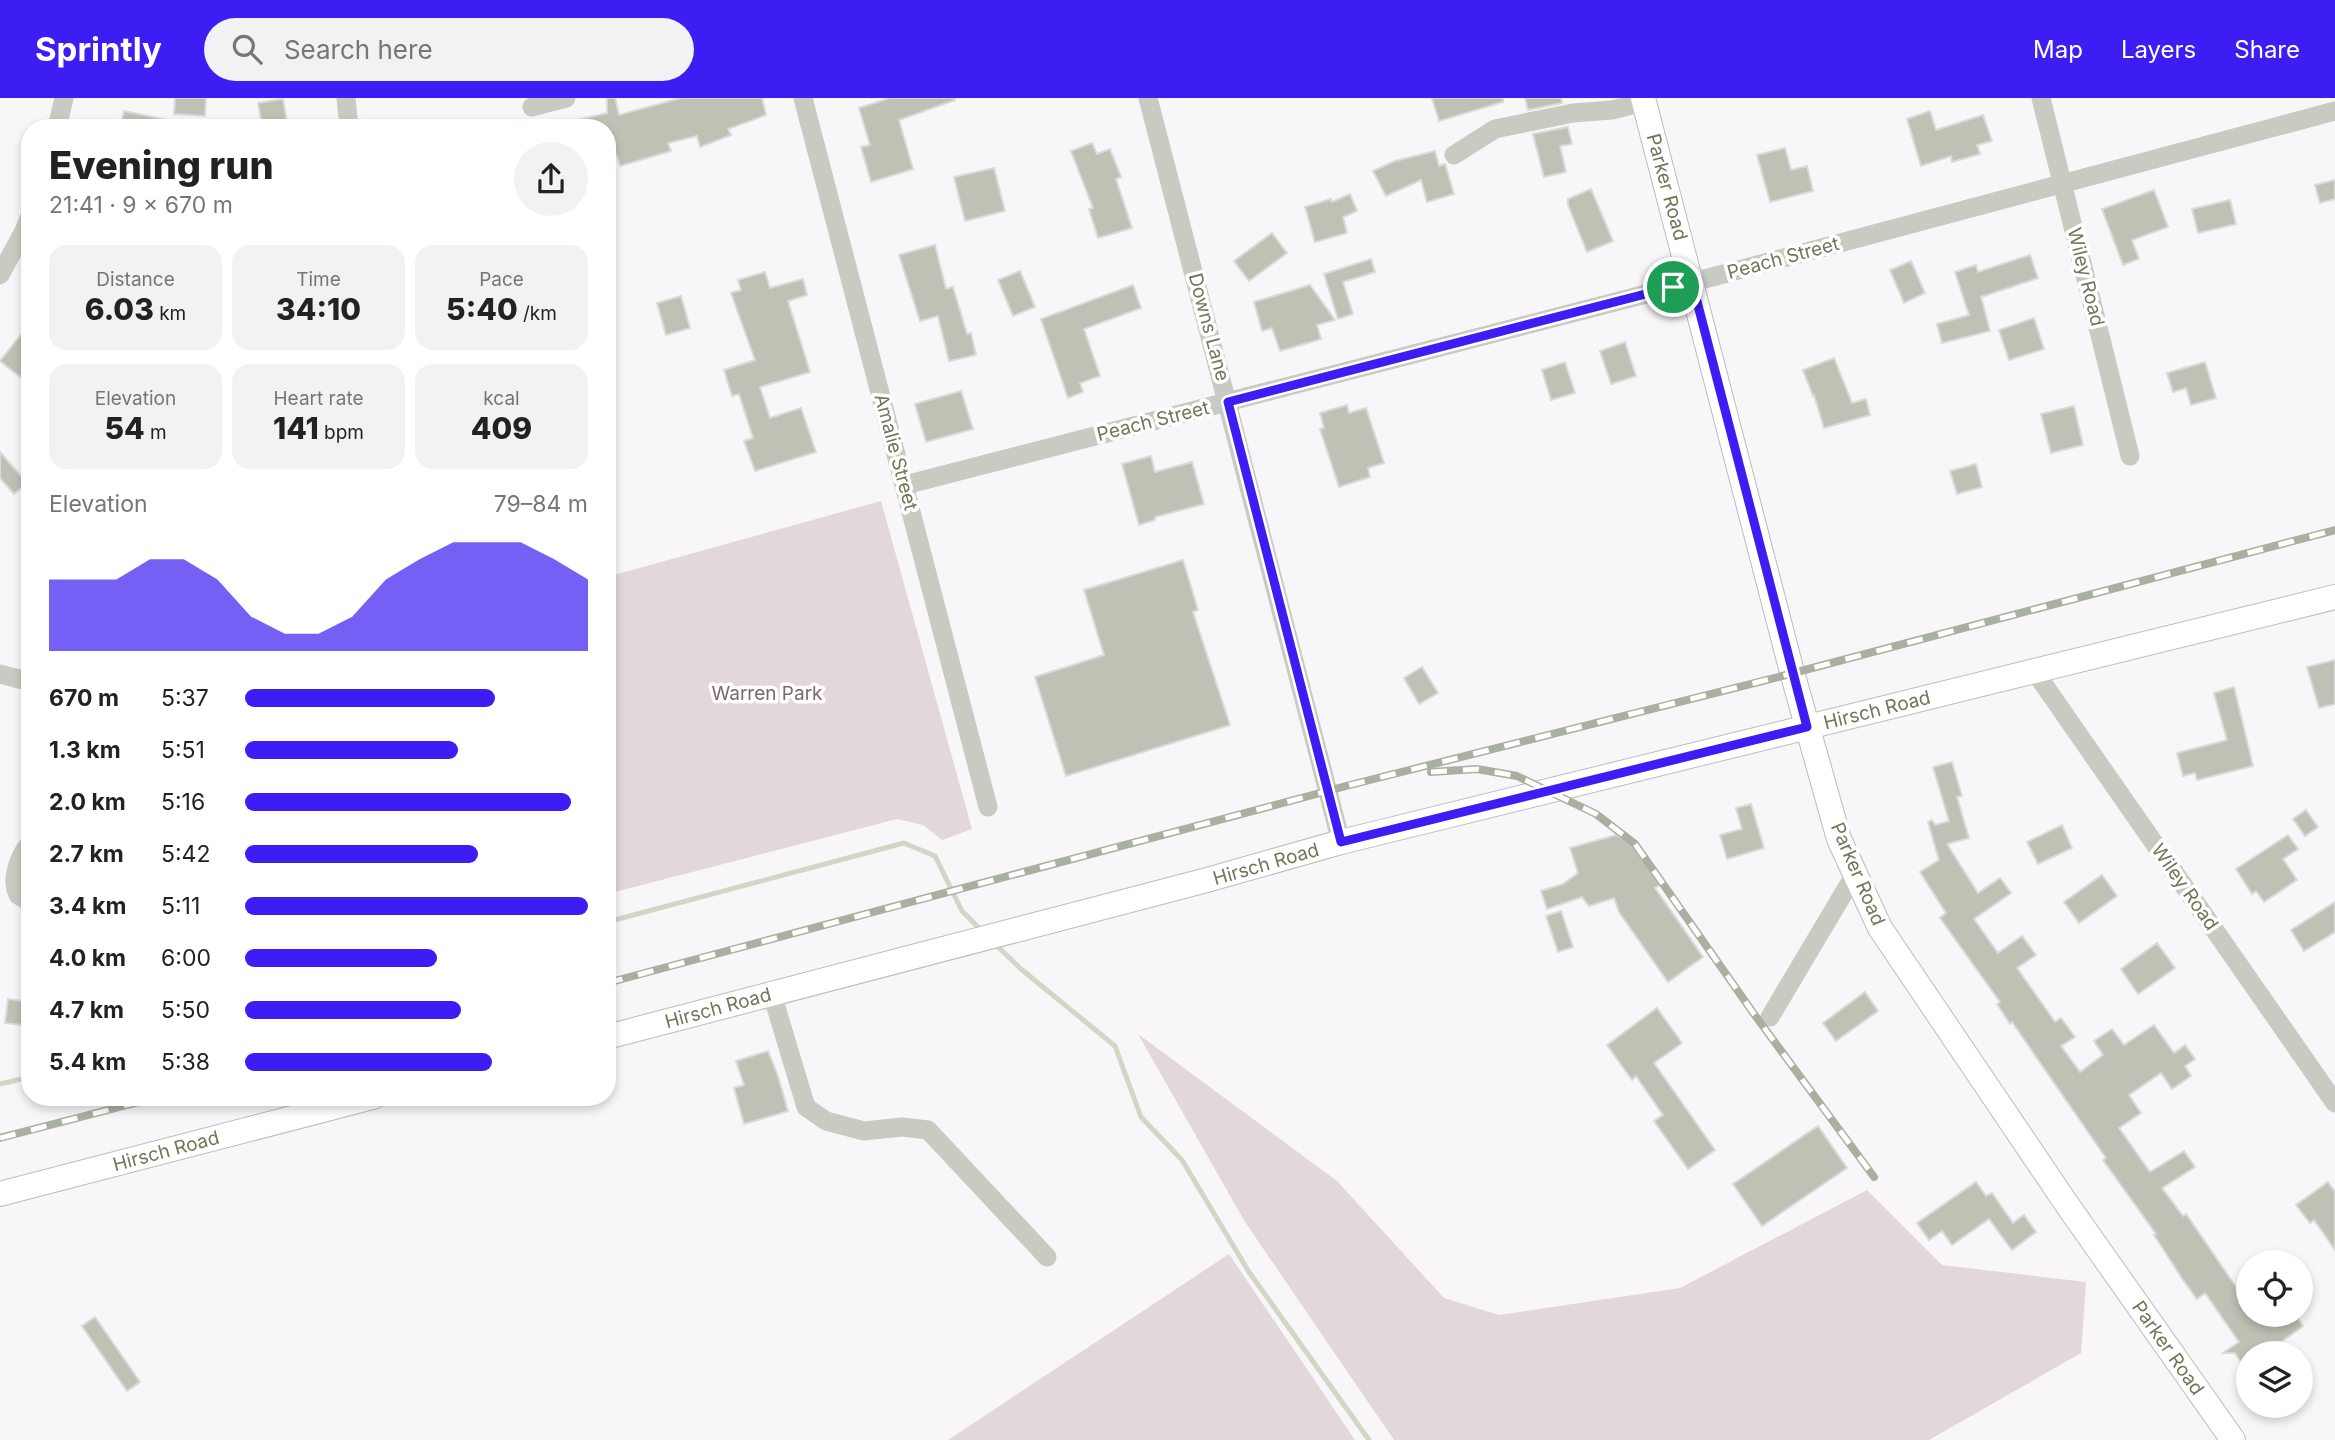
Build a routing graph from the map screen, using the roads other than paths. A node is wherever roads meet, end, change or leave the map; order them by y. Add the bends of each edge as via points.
1 (64, 98) edge
2 (346, 98) edge
3 (566, 98) edge
4 (803, 98) edge
5 (1148, 98) edge
6 (2041, 98) edge
7 (1644, 100) edge
8 (532, 107) dead end
9 (2335, 111) edge
10 (59, 119) edge
11 (348, 119) edge
12 (1454, 155) dead end
13 (2063, 184) junction
14 (21, 237) edge
15 (0, 275) edge
16 (1692, 282) junction
17 (1228, 402) junction
18 (2130, 456) dead end
19 (905, 485) junction
20 (2334, 598) edge
21 (2035, 671) junction
22 (0, 674) edge
23 (21, 680) edge
24 (1807, 727) junction
25 (988, 807) dead end
26 (1341, 842) junction
27 (21, 859) edge
28 (1855, 874) junction
29 (21, 897) edge
30 (772, 994) junction
31 (1770, 1017) dead end
32 (616, 1035) edge
33 (2335, 1103) edge
34 (338, 1106) edge
35 (0, 1194) edge
36 (1047, 1257) dead end
37 (2233, 1440) edge

1 - 10 street
2 - 11 street
3 - 8 street
4 - 19 street, Amalie Street
5 - 17 street, Downs Lane
6 - 13 street, Wiley Road
7 - 12 street via 1612,110 1495,128
7 - 16 main road, Parker Road
9 - 13 street, Peach Street
13 - 16 street, Peach Street
13 - 18 street, Wiley Road
14 - 15 street
16 - 17 street, Peach Street
16 - 24 main road, Parker Road
17 - 19 street, Peach Street
17 - 26 street, Downs Lane
19 - 25 street, Amalie Street
20 - 21 main road, Hirsch Road
21 - 24 main road, Hirsch Road
21 - 33 street, Wiley Road
22 - 23 street
24 - 26 main road, Hirsch Road
24 - 28 main road, Parker Road via 1839,839
26 - 30 main road, Hirsch Road
27 - 29 street via 15,882
28 - 31 street
28 - 37 main road, Parker Road via 1880,928
30 - 32 main road, Hirsch Road
30 - 36 street via 806,1107 826,1121 864,1132 902,1127 928,1130
34 - 35 main road, Hirsch Road

